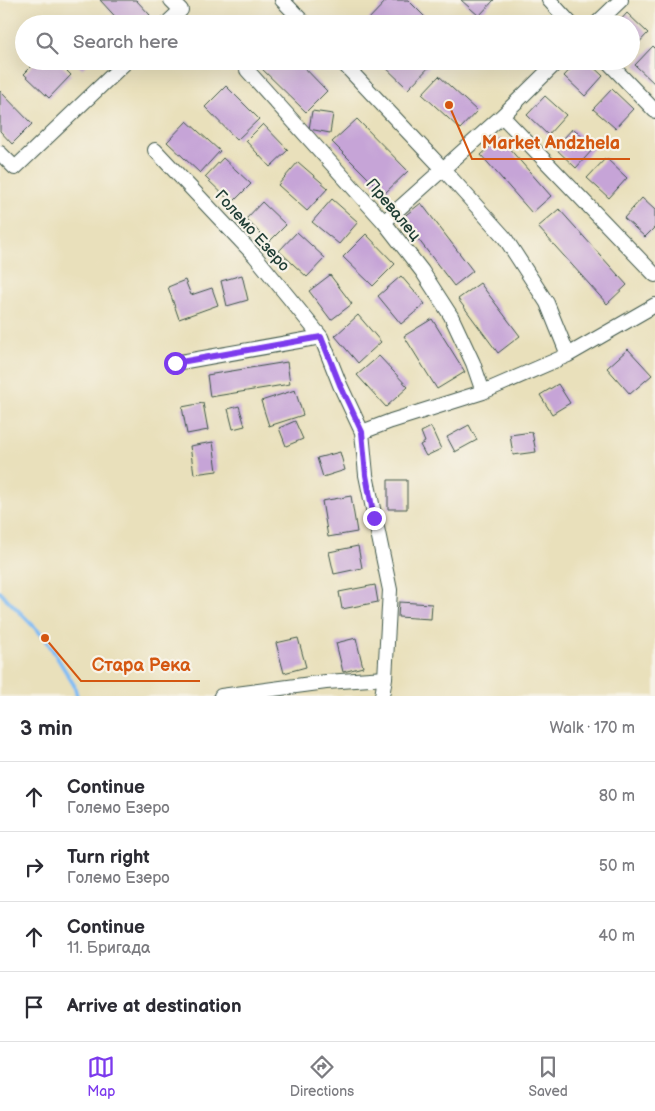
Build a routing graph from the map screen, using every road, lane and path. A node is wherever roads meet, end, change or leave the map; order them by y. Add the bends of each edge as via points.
1 (171, 0) edge
2 (282, 0) edge
3 (549, 0) edge
4 (621, 0) edge
5 (176, 15) edge
6 (296, 15) edge
7 (563, 15) edge
8 (605, 15) edge
9 (118, 70) edge
10 (247, 70) dead end
11 (350, 70) edge
12 (549, 70) edge
13 (616, 70) edge
14 (655, 110) edge
15 (502, 116) junction
16 (155, 150) dead end
17 (0, 152) edge
18 (443, 169) junction
19 (384, 222) junction
20 (655, 275) edge
21 (655, 305) edge
22 (321, 337) junction
23 (568, 355) junction
24 (175, 363) dead end
25 (483, 392) junction
26 (362, 432) junction
27 (385, 678) junction
28 (221, 696) edge
29 (382, 696) edge

1 - 5 street via 181,10
2 - 6 street
3 - 7 street
4 - 8 street
9 - 17 street via 15,168
10 - 19 street, Превалец
11 - 18 street
12 - 15 street
13 - 14 street
15 - 18 street
15 - 20 street
16 - 22 street, Големо Езеро via 255,256
18 - 19 street
18 - 23 street via 505,238 546,303
19 - 25 street, Превалец via 422,271 451,316
21 - 23 street
22 - 24 street
22 - 26 street, Големо Езеро
23 - 25 street
25 - 26 street
26 - 27 street, Големо Езеро via 366,475 390,590
27 - 28 street
27 - 29 street, Големо Езеро

